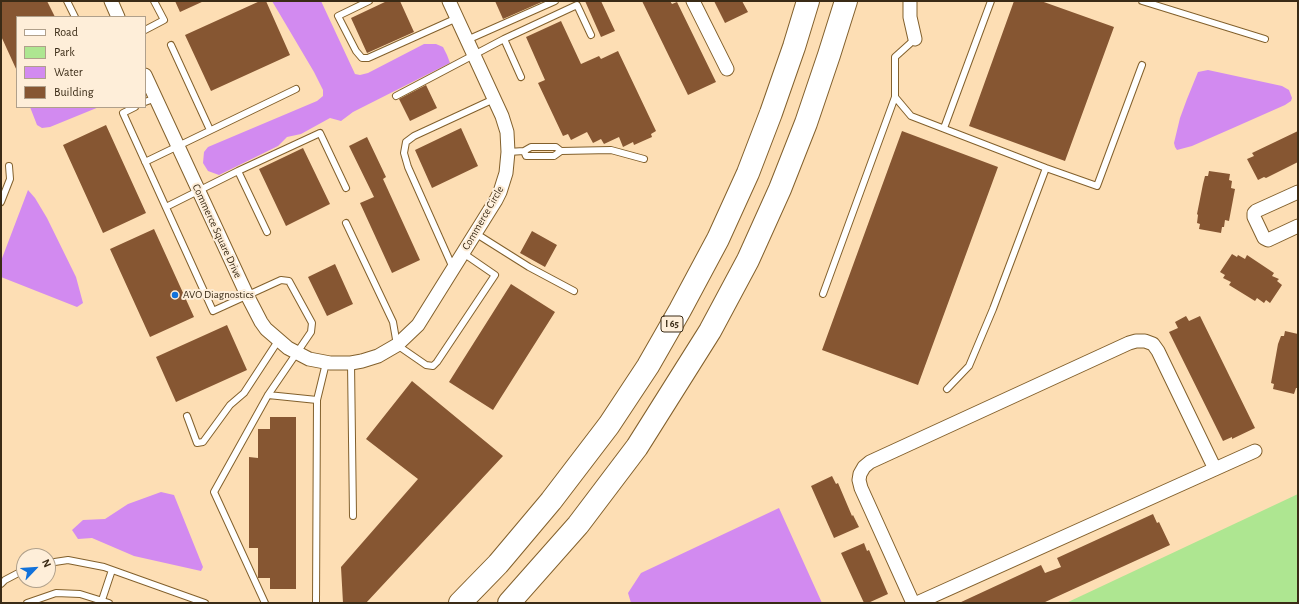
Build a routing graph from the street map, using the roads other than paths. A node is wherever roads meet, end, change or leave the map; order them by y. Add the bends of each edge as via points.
1 (67, 1) edge
2 (111, 1) edge
3 (154, 1) edge
4 (369, 1) edge
5 (449, 1) edge
6 (554, 1) edge
7 (693, 1) edge
8 (808, 1) edge
9 (846, 1) edge
10 (910, 1) edge
11 (991, 1) edge
12 (1142, 1) edge
13 (74, 16) edge
14 (118, 16) edge
15 (457, 18) junction
16 (146, 29) edge
17 (591, 35) dead end
18 (504, 39) junction
19 (915, 39) joint
20 (1264, 39) dead end
21 (467, 40) junction
22 (171, 45) dead end
23 (474, 55) junction
24 (1142, 65) dead end
25 (727, 69) dead end
26 (521, 77) dead end
27 (146, 80) edge
28 (296, 89) dead end
29 (396, 96) dead end
30 (895, 97) junction
31 (494, 99) junction
32 (150, 100) edge
33 (133, 108) edge
34 (944, 128) junction
35 (210, 130) junction
36 (178, 146) junction
37 (524, 151) junction
38 (561, 151) junction
39 (508, 152) junction
40 (644, 159) dead end
41 (145, 162) junction
42 (9, 166) dead end
43 (1046, 168) junction
44 (238, 171) junction
45 (346, 188) dead end
46 (199, 191) junction
47 (1298, 192) edge
48 (1, 202) edge
49 (166, 207) junction
50 (346, 223) dead end
51 (1298, 226) edge
52 (267, 232) dead end
53 (475, 234) junction
54 (463, 253) junction
55 (453, 268) junction
56 (574, 291) dead end
57 (823, 294) dead end
58 (247, 296) junction
59 (278, 341) junction
60 (393, 348) junction
61 (296, 353) junction
62 (326, 363) junction
63 (351, 363) junction
64 (946, 389) dead end
65 (268, 395) junction
66 (318, 400) junction
67 (187, 416) dead end
68 (1254, 451) dead end
69 (1215, 469) junction
70 (353, 516) dead end
71 (56, 562) edge
72 (112, 570) junction
73 (16, 574) edge
74 (1, 584) edge
75 (102, 602) edge
76 (27, 603) edge
77 (109, 603) edge
78 (206, 603) edge
79 (265, 603) edge
80 (316, 603) edge
81 (460, 603) edge
82 (509, 603) edge
83 (913, 603) edge
84 (917, 603) edge

1 - 13 lane
2 - 14 street
3 - 16 lane via 164,20
4 - 15 lane via 338,16 362,58 368,58
5 - 15 street, Commerce Circle
6 - 21 lane
7 - 25 street
8 - 81 highway, I 65 via 748,173 718,239 677,316 648,366 604,431 551,501 498,564
9 - 82 highway via 780,189 748,260 710,331 637,447 578,526
10 - 19 street via 910,17
11 - 34 lane
12 - 20 lane
15 - 21 street, Commerce Circle
17 - 18 lane via 577,5
18 - 23 lane
18 - 26 lane
19 - 30 lane via 895,57
21 - 23 street, Commerce Circle
22 - 35 lane
23 - 29 lane
23 - 31 street, Commerce Circle
24 - 43 lane via 1097,186
27 - 32 street, Commerce Square Drive
28 - 35 lane
30 - 34 lane via 911,116
30 - 57 lane
31 - 39 street, Commerce Circle via 507,132
31 - 55 lane via 406,142 404,153 408,167
32 - 36 street, Commerce Square Drive
33 - 41 lane via 123,113
34 - 43 lane
35 - 36 lane
36 - 41 lane
36 - 46 street, Commerce Square Drive
37 - 38 lane via 531,146 556,147
37 - 38 lane via 526,156 554,156
37 - 39 lane
38 - 40 lane via 611,150
39 - 53 street, Commerce Circle via 506,173 500,192
41 - 49 lane
42 - 48 lane via 10,179
43 - 64 lane via 969,366
44 - 45 lane via 320,133
44 - 46 lane
44 - 52 lane
46 - 49 lane
46 - 58 street, Commerce Square Drive
47 - 51 street via 1256,211 1254,217 1264,238 1268,240
49 - 58 lane via 213,311
50 - 60 lane via 393,322
53 - 54 street, Commerce Circle
53 - 56 lane
54 - 55 street, Commerce Circle
54 - 60 lane via 495,275 438,362 432,366 426,365
55 - 60 street, Commerce Circle via 418,324
58 - 59 street, Commerce Square Drive via 261,322
58 - 61 lane via 281,280 289,281 312,323 311,332
59 - 61 street, Commerce Square Drive
59 - 67 lane via 244,394 230,405 203,442 198,443
60 - 63 street, Commerce Square Drive via 371,358
61 - 62 street, Commerce Square Drive
61 - 65 lane
62 - 63 street, Commerce Square Drive
62 - 66 lane
63 - 70 lane
65 - 66 lane
65 - 79 lane via 214,492
66 - 80 lane
68 - 69 street
69 - 83 street via 1158,351 1153,344 1145,341 1129,343 864,467 859,480 861,488
69 - 84 street
71 - 72 lane via 68,560
72 - 75 lane
72 - 78 lane
73 - 74 lane
75 - 76 lane via 80,594 56,593
75 - 77 lane

